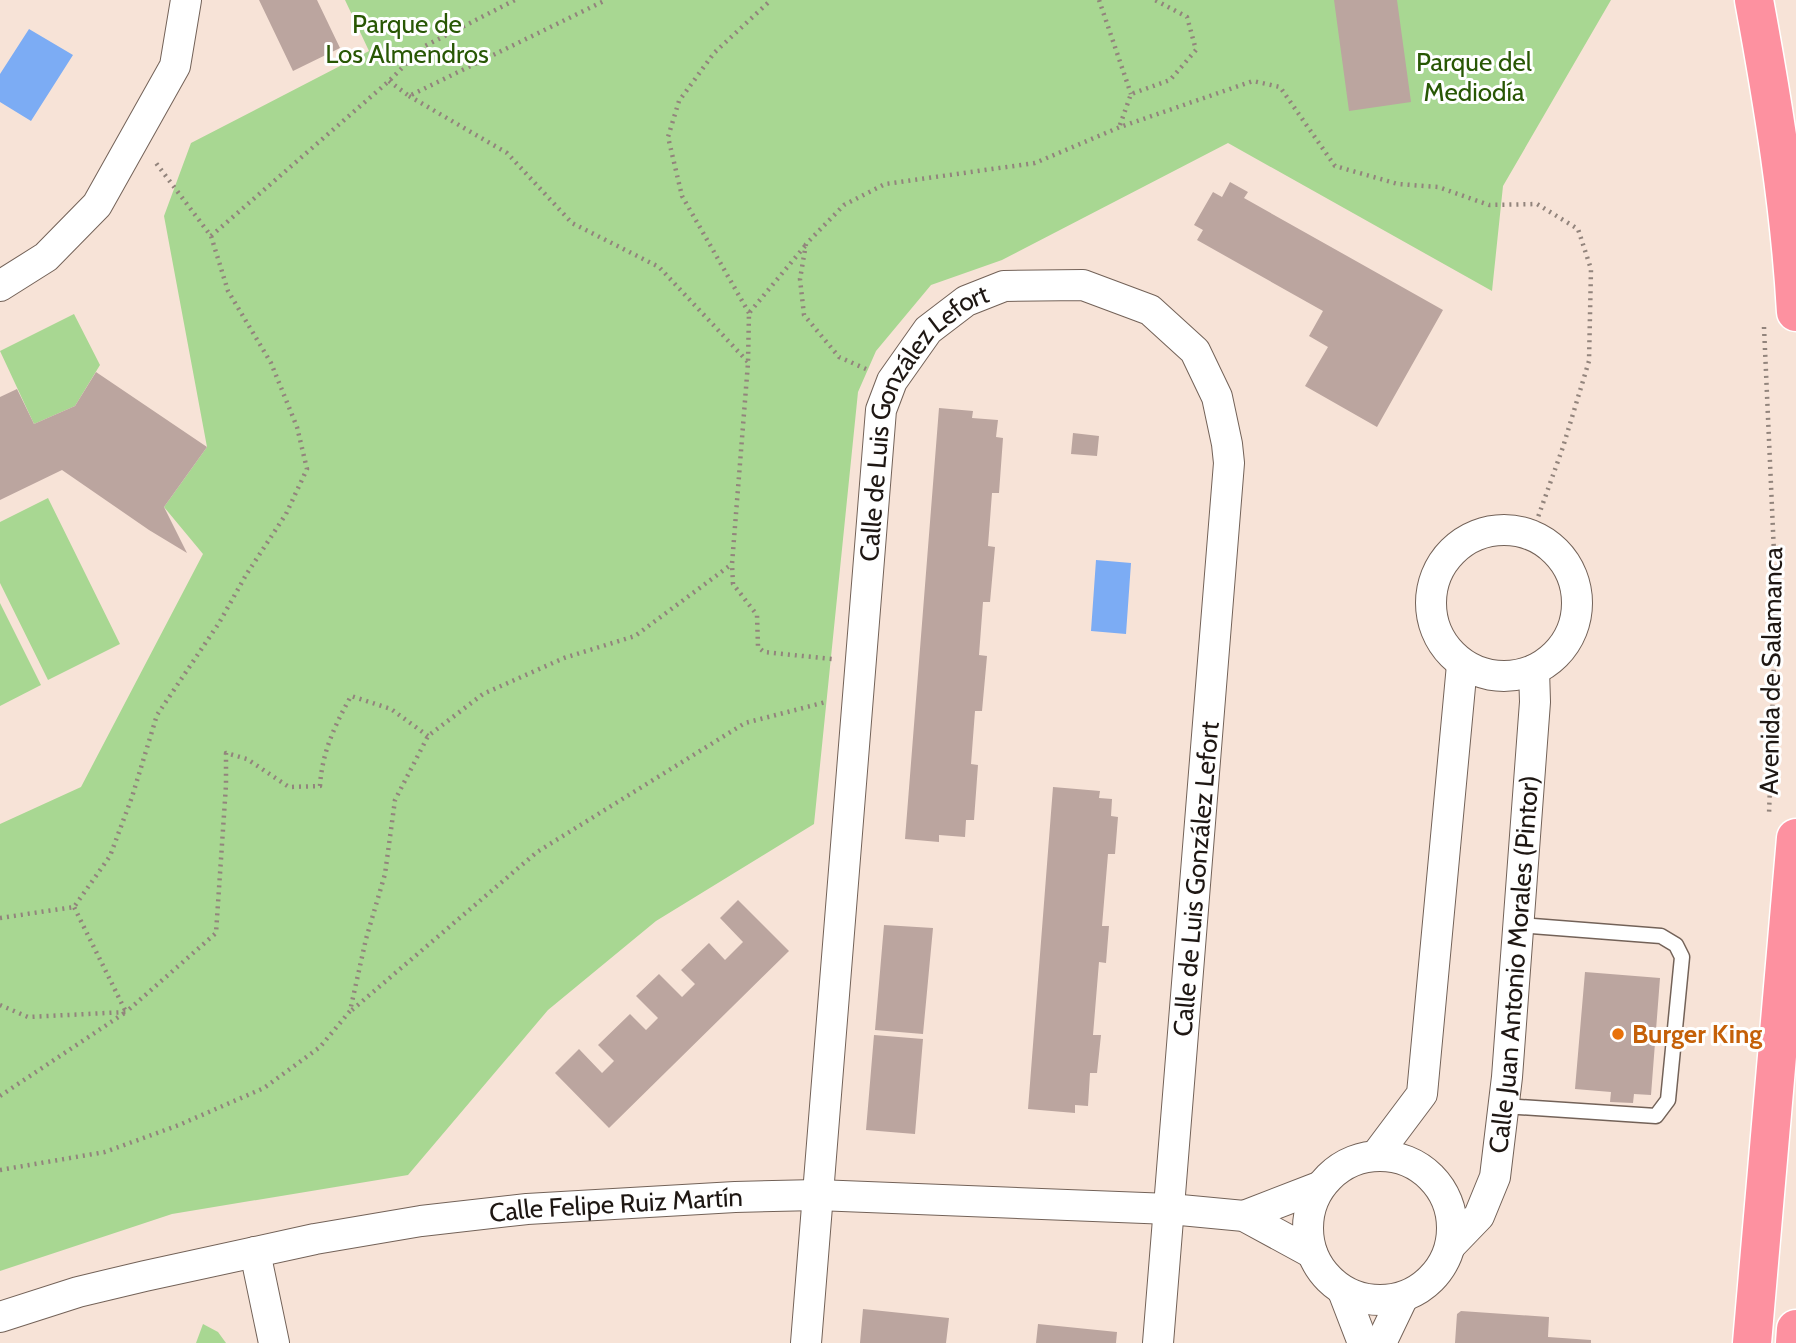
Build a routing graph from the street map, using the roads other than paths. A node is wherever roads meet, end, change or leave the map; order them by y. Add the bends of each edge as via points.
1 (186, 0) edge
2 (1754, 0) edge
3 (0, 286) edge
4 (1780, 317) edge
5 (1462, 665) junction
6 (1534, 670) junction
7 (1782, 832) edge
8 (1519, 925) junction
9 (1504, 1106) junction
10 (1377, 1154) junction
11 (1319, 1187) junction
12 (817, 1195) junction
13 (1170, 1209) junction
14 (1244, 1216) junction
15 (1451, 1245) junction
16 (255, 1252) junction
17 (1312, 1253) junction
18 (1343, 1291) junction
19 (1403, 1297) junction
20 (0, 1317) edge
21 (1796, 1329) edge
22 (274, 1343) edge
23 (806, 1343) edge
24 (1158, 1343) edge
25 (1363, 1343) edge
26 (1381, 1343) edge
27 (1752, 1343) edge
28 (1795, 1343) edge

1 - 3 street via 175,66 97,205 46,257
2 - 4 highway via 1790,230
5 - 6 street via 1490,675 1513,676
5 - 6 street via 1437,631 1431,607 1434,583 1444,561 1462,543 1508,529 1532,534 1553,547 1568,566 1577,589 1577,614 1570,637 1555,657
5 - 10 street via 1422,1094
6 - 8 street, Calle Juan Antonio Morales (Pintor)
7 - 27 highway
8 - 9 street, Calle Juan Antonio Morales (Pintor)
8 - 9 lane via 1661,936 1676,945 1682,957 1668,1100 1656,1116
9 - 15 street, Calle Juan Antonio Morales (Pintor) via 1495,1177 1479,1216
10 - 11 street via 1355,1159
10 - 15 street via 1420,1166 1437,1181 1453,1222
11 - 14 street, Calle Felipe Ruiz Martín
11 - 17 street via 1307,1230
12 - 13 street, Calle Felipe Ruiz Martín
12 - 13 street, Calle de Luis González Lefort via 881,410 892,381 928,330 966,301 1004,286 1083,285 1150,310 1195,351 1217,397 1229,463
12 - 16 street, Calle Felipe Ruiz Martín via 527,1209 421,1221
12 - 23 street, Calle de Luis González Lefort
13 - 14 street, Calle Felipe Ruiz Martín
13 - 24 street, Calle de Luis González Lefort
14 - 17 street, Calle Felipe Ruiz Martín
15 - 19 street via 1444,1263 1419,1289
16 - 20 street, Calle Felipe Ruiz Martín via 78,1292
16 - 22 street
17 - 18 street via 1324,1275
18 - 19 street via 1362,1299
18 - 25 street
19 - 26 street
21 - 28 highway

